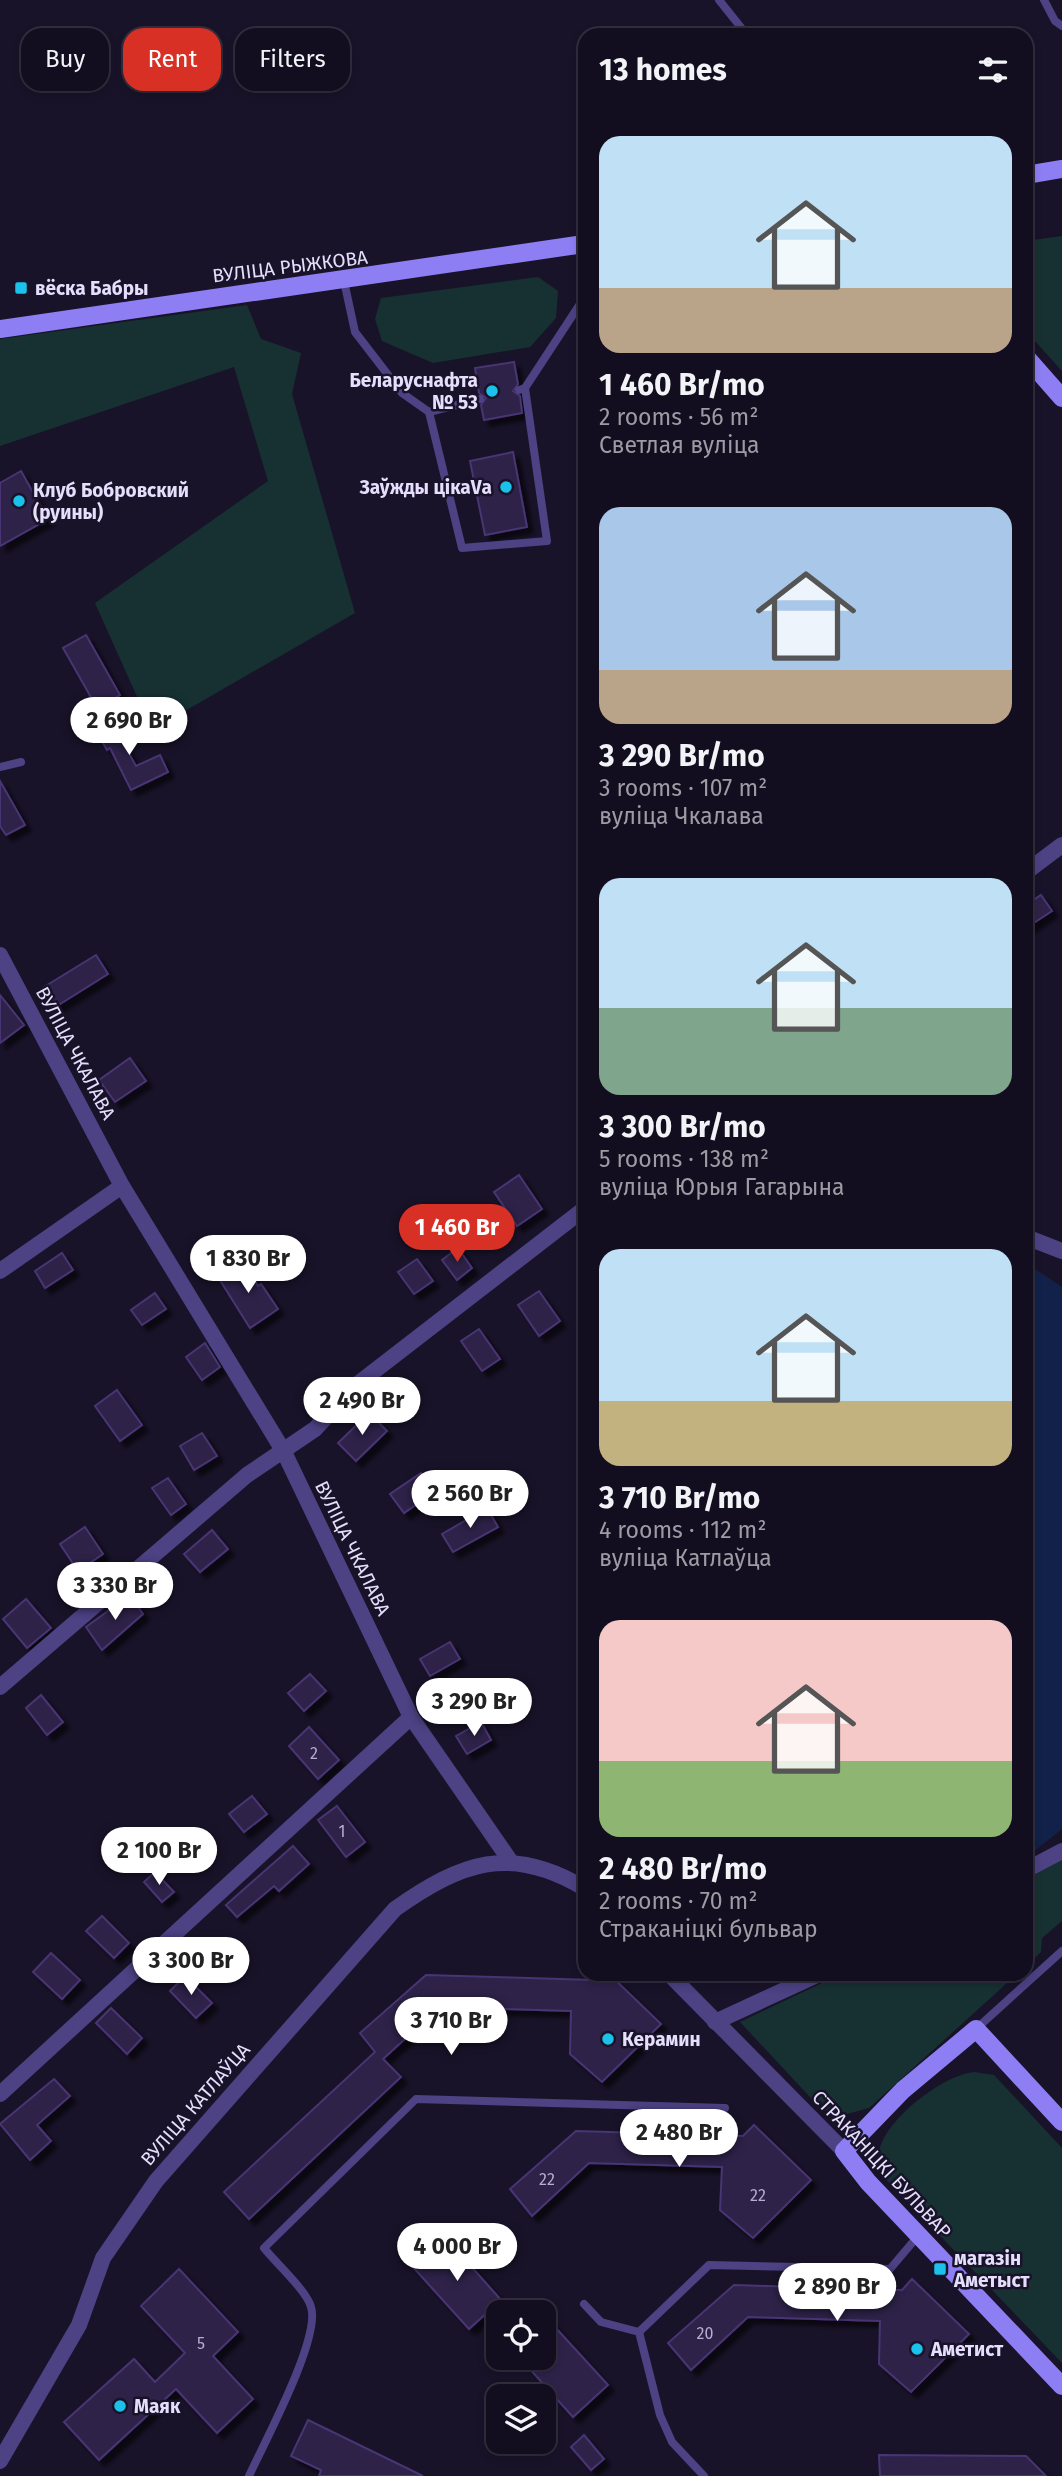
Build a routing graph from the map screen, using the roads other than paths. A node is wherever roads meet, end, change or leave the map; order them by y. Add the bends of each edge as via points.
1 (719, 0) edge
2 (1044, 0) edge
3 (1062, 26) edge
4 (741, 28) edge
5 (1062, 169) edge
6 (1033, 174) edge
7 (578, 245) edge
8 (344, 282) junction
9 (578, 307) edge
10 (0, 329) edge
11 (1033, 365) edge
12 (1062, 398) edge
13 (480, 399) dead end
14 (429, 412) junction
15 (21, 762) dead end
16 (0, 767) edge
17 (1062, 845) edge
18 (1033, 867) edge
19 (0, 955) edge
20 (122, 1186) junction
21 (578, 1214) edge
22 (1033, 1240) edge
23 (1062, 1251) edge
24 (0, 1271) edge
25 (284, 1452) junction
26 (0, 1686) edge
27 (411, 1717) junction
28 (1062, 1851) edge
29 (511, 1862) junction
30 (1033, 1866) edge
31 (578, 1884) edge
32 (1062, 1951) edge
33 (1033, 1977) edge
34 (676, 1981) edge
35 (804, 1981) edge
36 (1029, 1981) edge
37 (715, 2022) junction
38 (976, 2029) junction
39 (0, 2094) edge
40 (725, 2108) dead end
41 (1062, 2122) edge
42 (844, 2151) junction
43 (920, 2234) junction
44 (584, 2304) dead end
45 (639, 2332) junction
46 (1062, 2386) edge
47 (0, 2461) edge
48 (248, 2476) edge
49 (704, 2476) edge

1 - 4 lane
2 - 3 lane
5 - 6 main road
7 - 8 main road, ВУЛІЦА РЫЖКОВА
8 - 10 main road, ВУЛІЦА РЫЖКОВА via 217,295
8 - 14 lane via 355,332 402,393
9 - 14 lane via 522,389 547,541 463,548
11 - 12 main road
13 - 14 lane
15 - 16 lane
17 - 18 street
19 - 20 street, ВУЛІЦА ЧКАЛАВА
20 - 24 street
20 - 25 street, ВУЛІЦА ЧКАЛАВА
21 - 25 street via 355,1386 315,1429
22 - 23 street
25 - 26 street via 247,1475
25 - 27 street, ВУЛІЦА ЧКАЛАВА
27 - 29 street, ВУЛІЦА ЧКАЛАВА
27 - 39 street
28 - 30 street
29 - 31 street via 554,1870
29 - 47 street, ВУЛІЦА КАТЛАЎЦА via 469,1867 433,1882 395,1909 156,2180 103,2258 79,2325
32 - 33 lane
34 - 37 street, СТРАКАНІЦКІ БУЛЬВАР
35 - 37 street
36 - 38 lane
37 - 42 street, СТРАКАНІЦКІ БУЛЬВАР
38 - 41 main road
38 - 42 main road via 903,2090
40 - 48 lane via 416,2099 264,2248 311,2305 313,2327
42 - 43 main road, СТРАКАНІЦКІ БУЛЬВАР
43 - 45 lane via 890,2269 709,2265
43 - 46 main road, СТРАКАНІЦКІ БУЛЬВАР
44 - 45 lane via 601,2322
45 - 49 lane via 660,2415 672,2442

